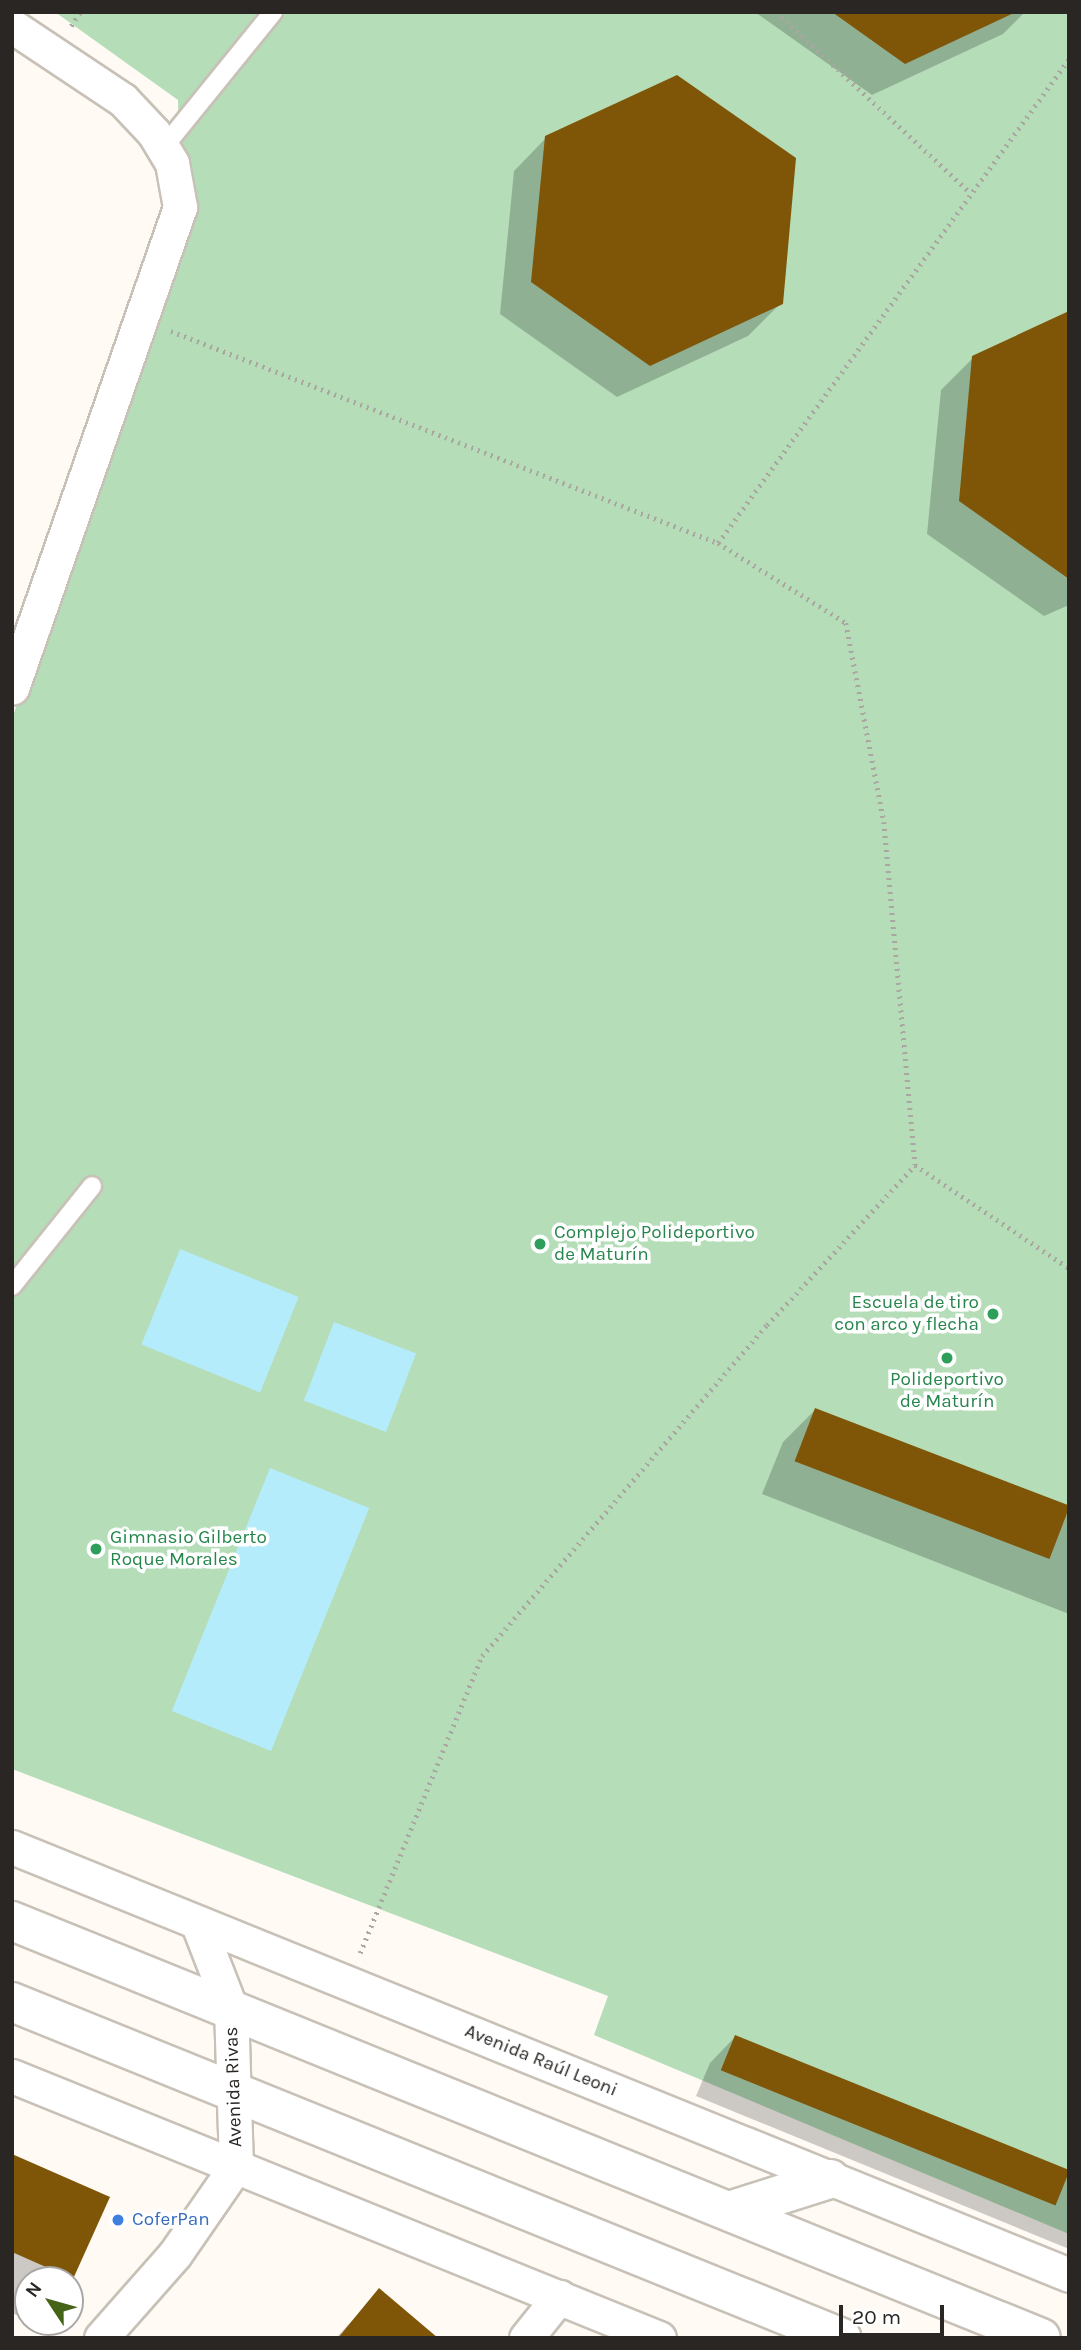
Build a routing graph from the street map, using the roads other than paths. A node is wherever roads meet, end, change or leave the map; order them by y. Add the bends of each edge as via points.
1 (273, 12) edge
2 (12, 26) edge
3 (163, 148) junction
4 (12, 688) edge
5 (92, 1186) dead end
6 (12, 1286) edge
7 (12, 1847) edge
8 (12, 1921) edge
9 (197, 1922) junction
10 (12, 2002) edge
11 (231, 2009) junction
12 (12, 2076) edge
13 (236, 2093) junction
14 (236, 2166) junction
15 (830, 2179) junction
16 (729, 2211) junction
17 (1069, 2275) edge
18 (559, 2297) junction
19 (1032, 2337) edge
20 (101, 2338) edge
21 (526, 2338) edge
22 (659, 2338) edge
23 (842, 2338) edge

1 - 3 lane
2 - 3 street via 123,100
3 - 4 street via 172,163 180,207
5 - 6 lane
7 - 9 street, Avenida Raúl Leoni
8 - 11 highway
9 - 11 street, Avenida Rivas
9 - 15 street, Avenida Raúl Leoni
10 - 13 highway
11 - 13 street, Avenida Rivas
11 - 16 highway
12 - 14 street
13 - 14 street, Avenida Rivas
13 - 23 highway
14 - 18 street
14 - 20 street, Avenida Rivas via 175,2254
15 - 16 highway
15 - 17 street, Avenida Raúl Leoni
16 - 19 highway
18 - 21 street
18 - 22 street

